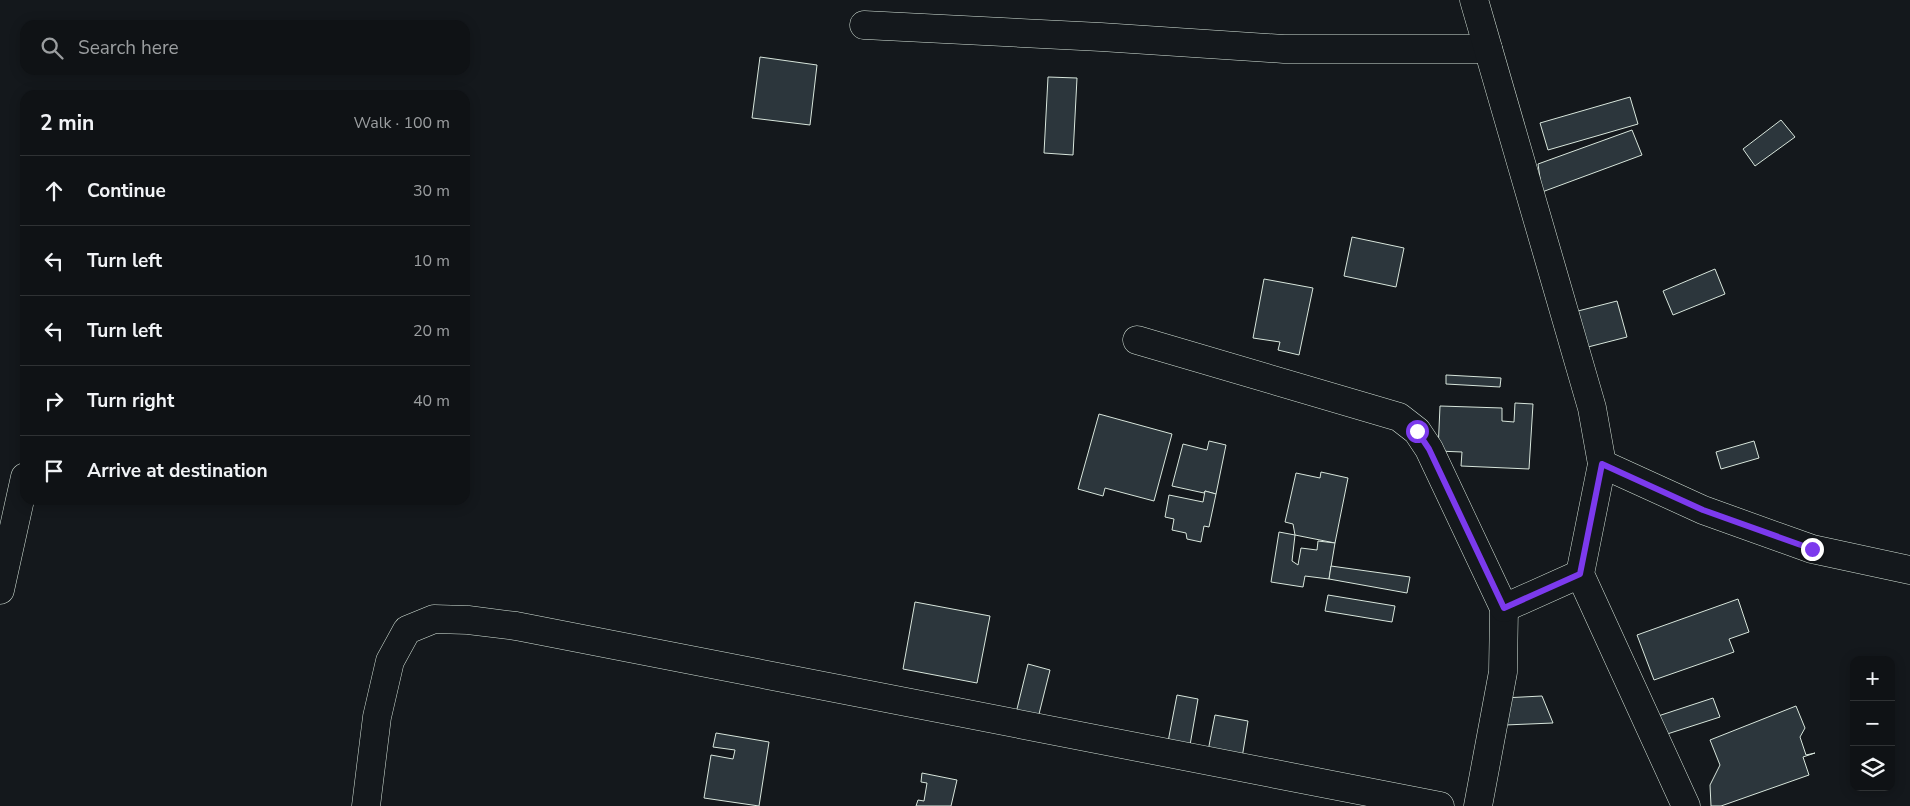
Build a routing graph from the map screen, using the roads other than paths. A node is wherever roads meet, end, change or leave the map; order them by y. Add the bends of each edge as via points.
1 (1474, 0) edge
2 (864, 25) dead end
3 (1488, 49) junction
4 (1137, 340) dead end
5 (1602, 464) junction
6 (20, 500) edge
7 (1910, 570) edge
8 (1580, 574) junction
9 (0, 590) edge
10 (1504, 608) junction
11 (366, 806) edge
12 (1440, 806) edge
13 (1478, 806) edge
14 (1686, 806) edge

1 - 3 street
2 - 3 street via 1284,49
3 - 5 street via 1592,408
4 - 10 street via 1398,417 1417,431 1429,449
5 - 7 street via 1703,510 1812,549
5 - 8 street
6 - 9 street
8 - 10 street
8 - 14 street
10 - 13 street via 1503,672
11 - 12 street via 377,718 390,661 407,630 434,620 516,626

